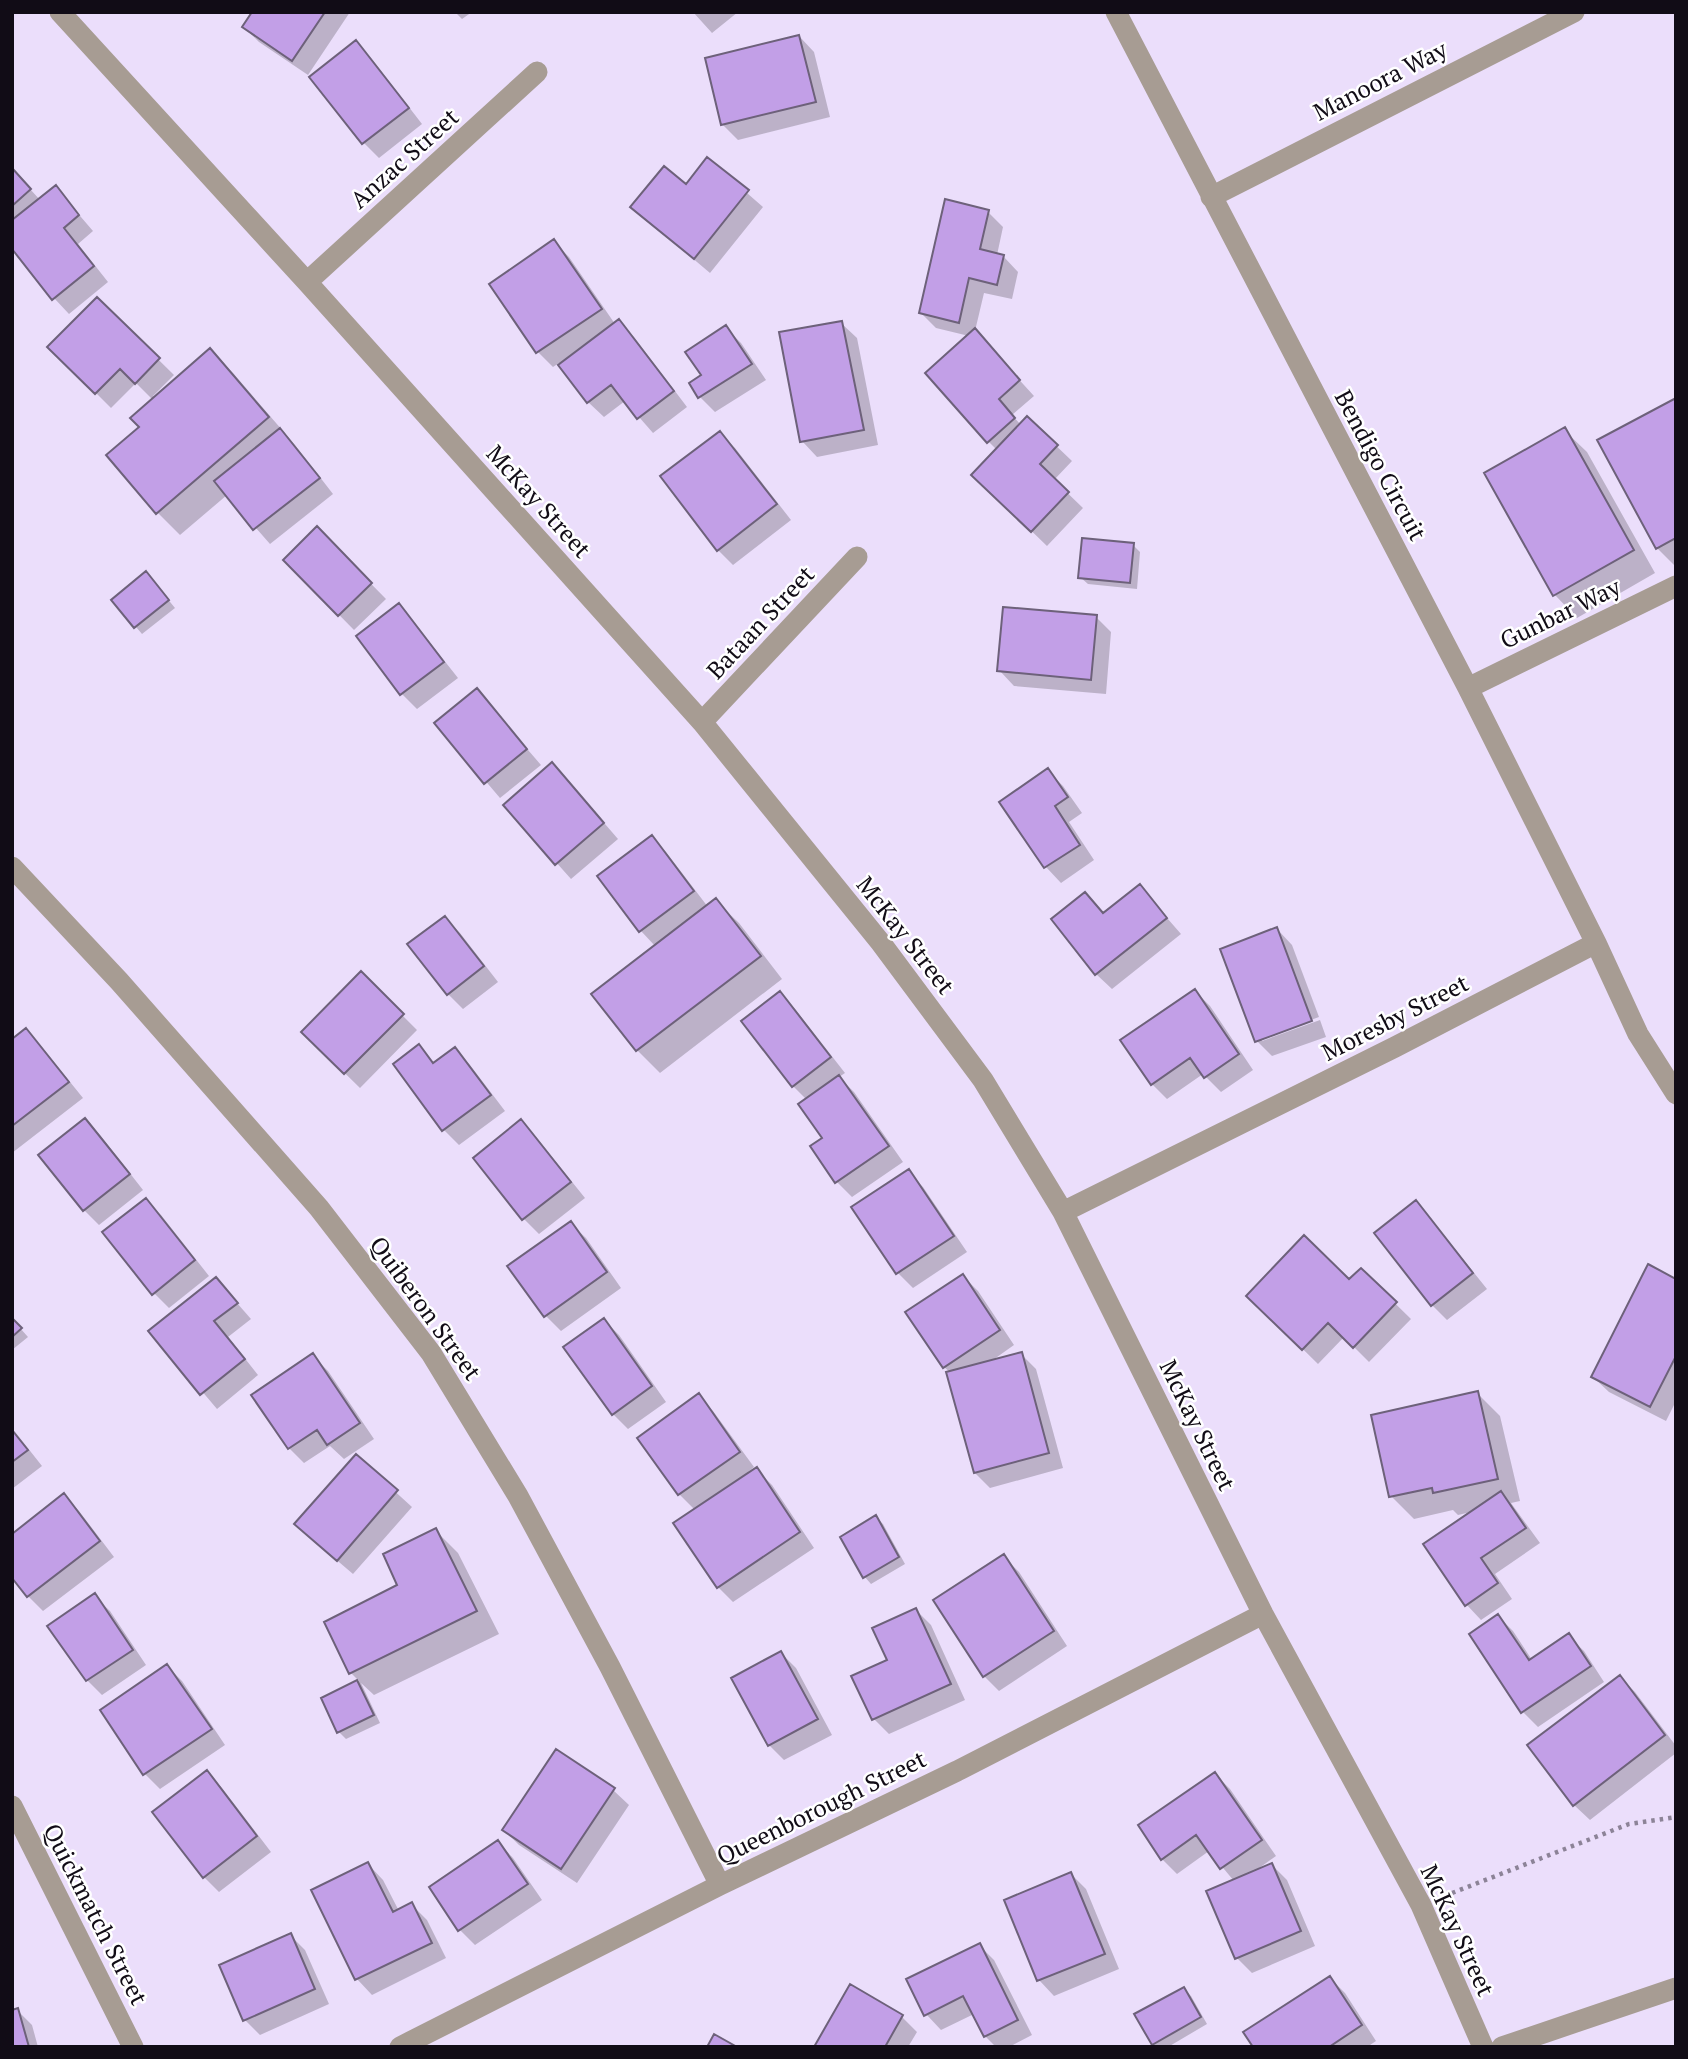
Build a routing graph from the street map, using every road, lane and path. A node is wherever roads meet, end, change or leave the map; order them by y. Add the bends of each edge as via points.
1 (60, 12) edge
2 (1116, 12) edge
3 (1574, 12) edge
4 (537, 72) dead end
5 (1211, 197) junction
6 (307, 282) junction
7 (857, 557) dead end
8 (1676, 586) edge
9 (1468, 688) junction
10 (702, 722) junction
11 (12, 867) edge
12 (1596, 943) junction
13 (1676, 1094) edge
14 (1063, 1212) junction
15 (1263, 1614) junction
16 (12, 1805) edge
17 (1676, 1817) edge
18 (720, 1885) junction
19 (1421, 1905) junction
20 (1676, 1988) edge
21 (133, 2047) edge
22 (400, 2047) edge
23 (1483, 2047) edge
24 (1502, 2047) edge

1 - 6 street, McKay Street
2 - 5 street, Bendigo Circuit
3 - 5 street, Manoora Way
4 - 6 street, Anzac Street
5 - 9 street, Bendigo Circuit
6 - 10 street, McKay Street
7 - 10 street, Bataan Street
8 - 9 street, Gunbar Way
9 - 12 street, Bendigo Circuit
10 - 14 street, McKay Street via 960,1048
11 - 18 street, Quiberon Street via 319,1208 431,1353 531,1521
12 - 13 street via 1638,1034
12 - 14 street, Moresby Street
14 - 15 street, McKay Street
15 - 18 street, Queenborough Street via 957,1771
15 - 19 street, McKay Street
16 - 21 street, Quickmatch Street
17 - 19 path via 1629,1824
18 - 22 street, Queenborough Street
19 - 23 street, McKay Street
20 - 24 street

